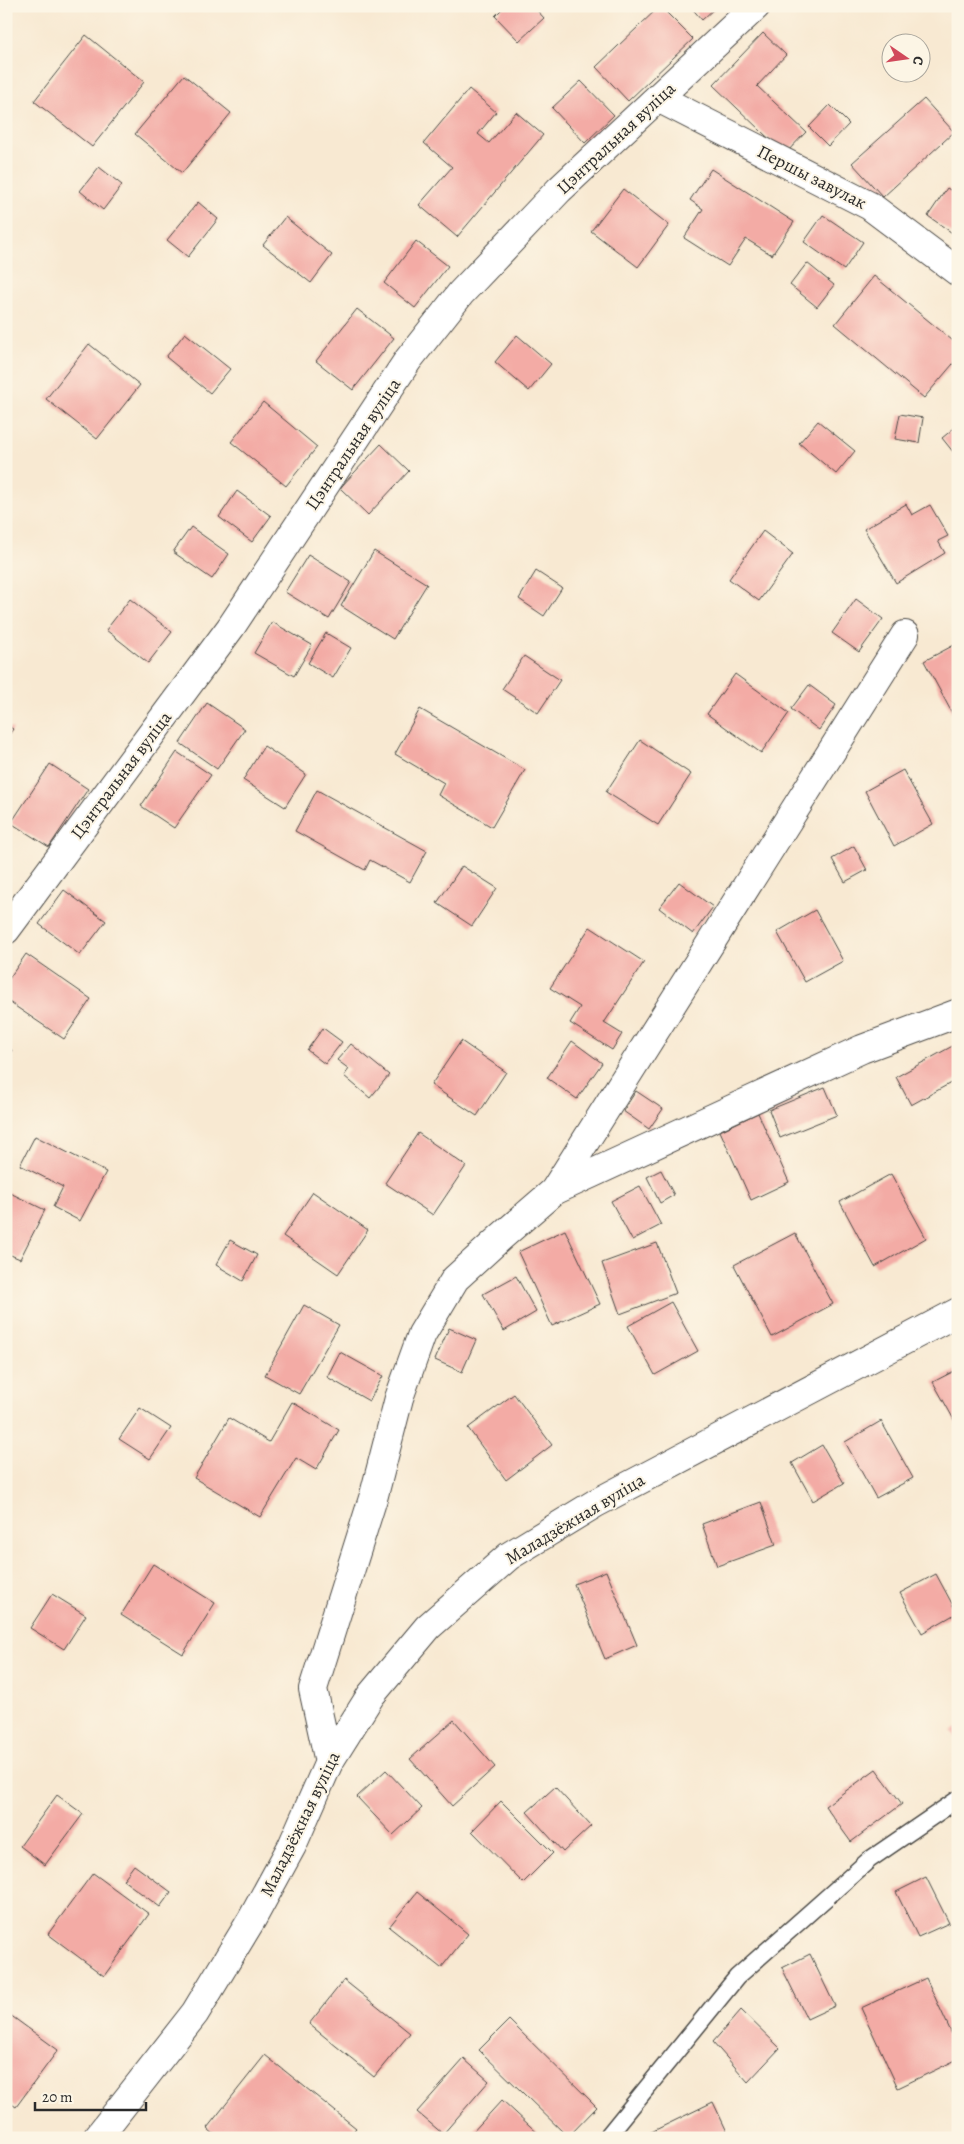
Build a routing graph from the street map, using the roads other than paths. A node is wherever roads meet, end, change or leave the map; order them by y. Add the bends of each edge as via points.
1 (756, 6) edge
2 (658, 98) junction
3 (958, 272) edge
4 (905, 635) dead end
5 (6, 930) edge
6 (958, 1014) edge
7 (554, 1191) junction
8 (958, 1312) edge
9 (329, 1762) junction
10 (958, 1799) edge
11 (97, 2138) edge
12 (606, 2138) edge

1 - 2 street, Цэнтральная вуліца
2 - 3 street, Першы завулак via 870,206
2 - 5 street, Цэнтральная вуліца via 559,190 510,241 461,293 414,352 231,627
4 - 7 street
6 - 7 street via 862,1049
7 - 9 street via 456,1279 422,1334 399,1398 374,1495 312,1689
8 - 9 street, Маладзёжная вуліца via 596,1503 509,1556 428,1627 371,1695
9 - 11 street, Маладзёжная вуліца via 292,1846 195,2013
10 - 12 lane via 869,1860 737,1977

